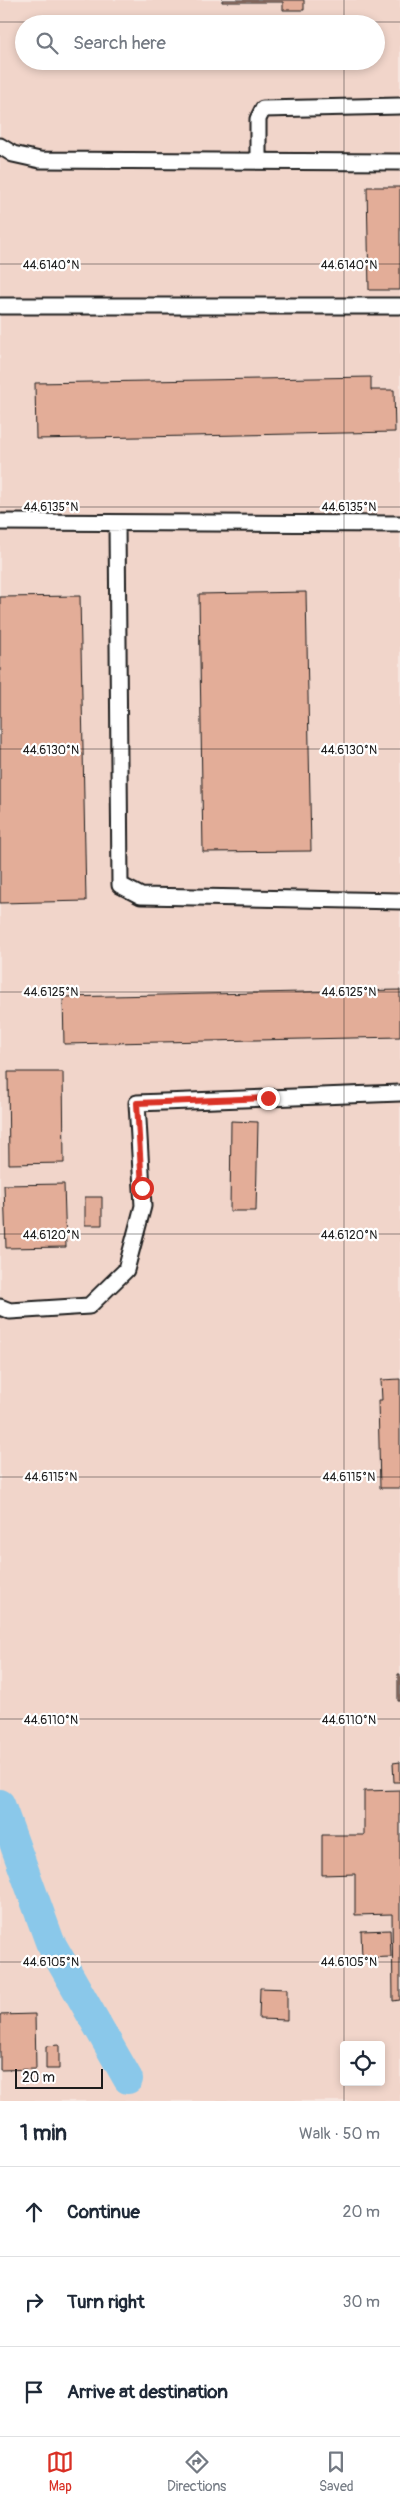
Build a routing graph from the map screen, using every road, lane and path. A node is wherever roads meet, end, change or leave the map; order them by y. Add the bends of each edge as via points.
1 (400, 106) edge
2 (0, 146) edge
3 (258, 161) junction
4 (400, 162) edge
5 (0, 306) edge
6 (400, 306) edge
7 (0, 522) edge
8 (117, 523) junction
9 (400, 524) edge
10 (400, 902) edge
11 (400, 1093) edge
12 (0, 1307) edge

1 - 3 lane via 264,109 258,119
2 - 3 lane via 13,154 40,160
3 - 4 lane
5 - 6 lane
7 - 8 lane
8 - 9 lane
8 - 10 lane via 120,886 141,896
11 - 12 lane via 137,1103 143,1206 126,1270 89,1306 10,1311

